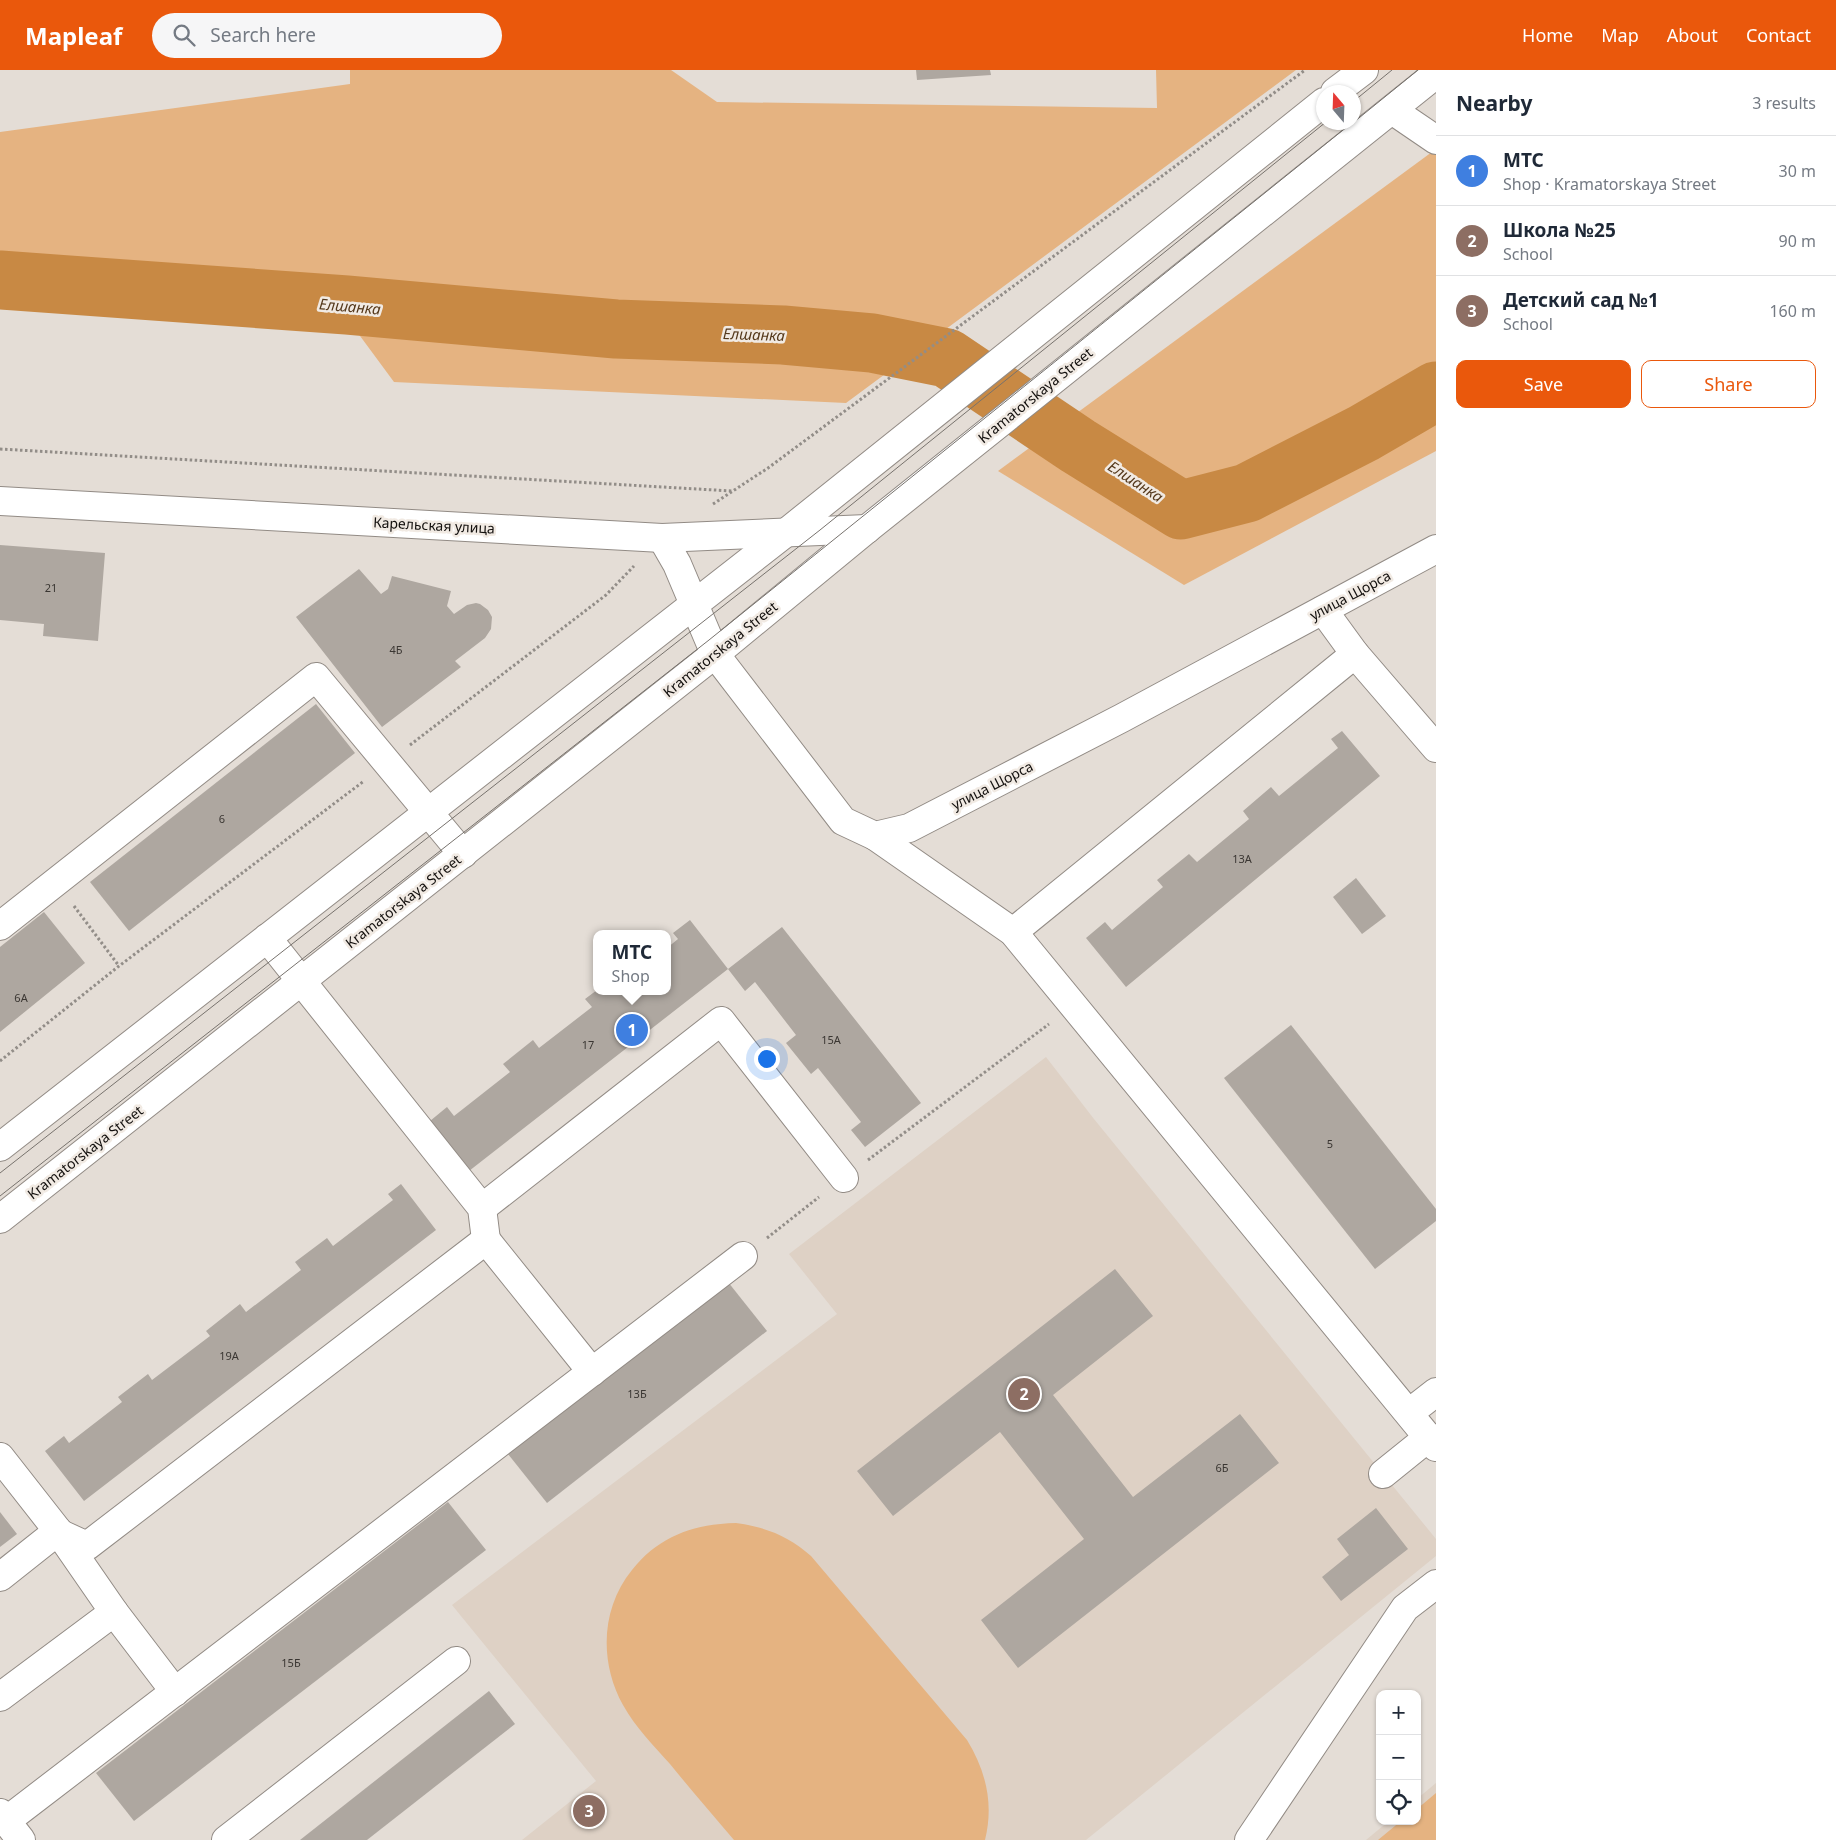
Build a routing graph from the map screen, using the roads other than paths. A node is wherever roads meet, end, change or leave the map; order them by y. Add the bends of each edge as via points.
1 (1364, 70) edge
2 (1436, 74) edge
3 (1345, 85) edge
4 (1316, 108) edge
5 (1392, 110) junction
6 (1436, 140) edge
7 (0, 502) edge
8 (867, 529) junction
9 (788, 531) junction
10 (662, 538) junction
11 (1436, 549) edge
12 (694, 604) junction
13 (1323, 610) junction
14 (715, 654) junction
15 (1354, 654) junction
16 (1436, 748) edge
17 (428, 812) junction
18 (876, 836) junction
19 (463, 854) junction
20 (0, 926) edge
21 (1013, 932) junction
22 (267, 938) junction
23 (302, 981) junction
24 (0, 1147) edge
25 (844, 1178) road end
26 (482, 1208) junction
27 (0, 1219) edge
28 (486, 1240) junction
29 (743, 1256) road end
30 (592, 1372) junction
31 (1436, 1392) edge
32 (1409, 1413) junction
33 (1432, 1442) edge
34 (0, 1457) edge
35 (1383, 1474) dead end
36 (59, 1532) junction
37 (0, 1577) edge
38 (1436, 1584) edge
39 (114, 1612) junction
40 (456, 1661) dead end
41 (175, 1692) junction
42 (0, 1697) edge
43 (9, 1825) edge
44 (226, 1840) edge
45 (1249, 1840) edge

1 - 3 main road
2 - 5 main road, Kramatorskaya Street
4 - 9 main road
5 - 6 main road
5 - 8 main road, Kramatorskaya Street
7 - 10 main road, Карельская улица
8 - 9 main road, Карельская улица
8 - 14 main road, Kramatorskaya Street
9 - 10 main road, Карельская улица
9 - 12 main road
10 - 12 main road
11 - 13 main road, улица Щорса
12 - 14 main road
12 - 17 main road
13 - 15 main road
13 - 18 main road, улица Щорса via 909,828
14 - 18 main road via 843,821
14 - 19 main road, Kramatorskaya Street
15 - 16 main road
15 - 21 main road
17 - 19 main road
17 - 20 main road via 316,677
17 - 22 main road
18 - 21 main road
19 - 23 main road, Kramatorskaya Street
21 - 32 main road
22 - 23 main road
22 - 24 main road
23 - 26 main road
23 - 27 main road, Kramatorskaya Street
25 - 26 main road via 721,1021
26 - 28 main road
28 - 30 main road
28 - 36 main road via 87,1546
29 - 30 main road
30 - 41 main road
31 - 32 main road
32 - 33 main road
33 - 35 main road
34 - 36 main road
36 - 37 main road
36 - 39 main road
38 - 45 main road via 1405,1608
39 - 41 main road
39 - 42 main road
40 - 44 main road
41 - 43 main road

